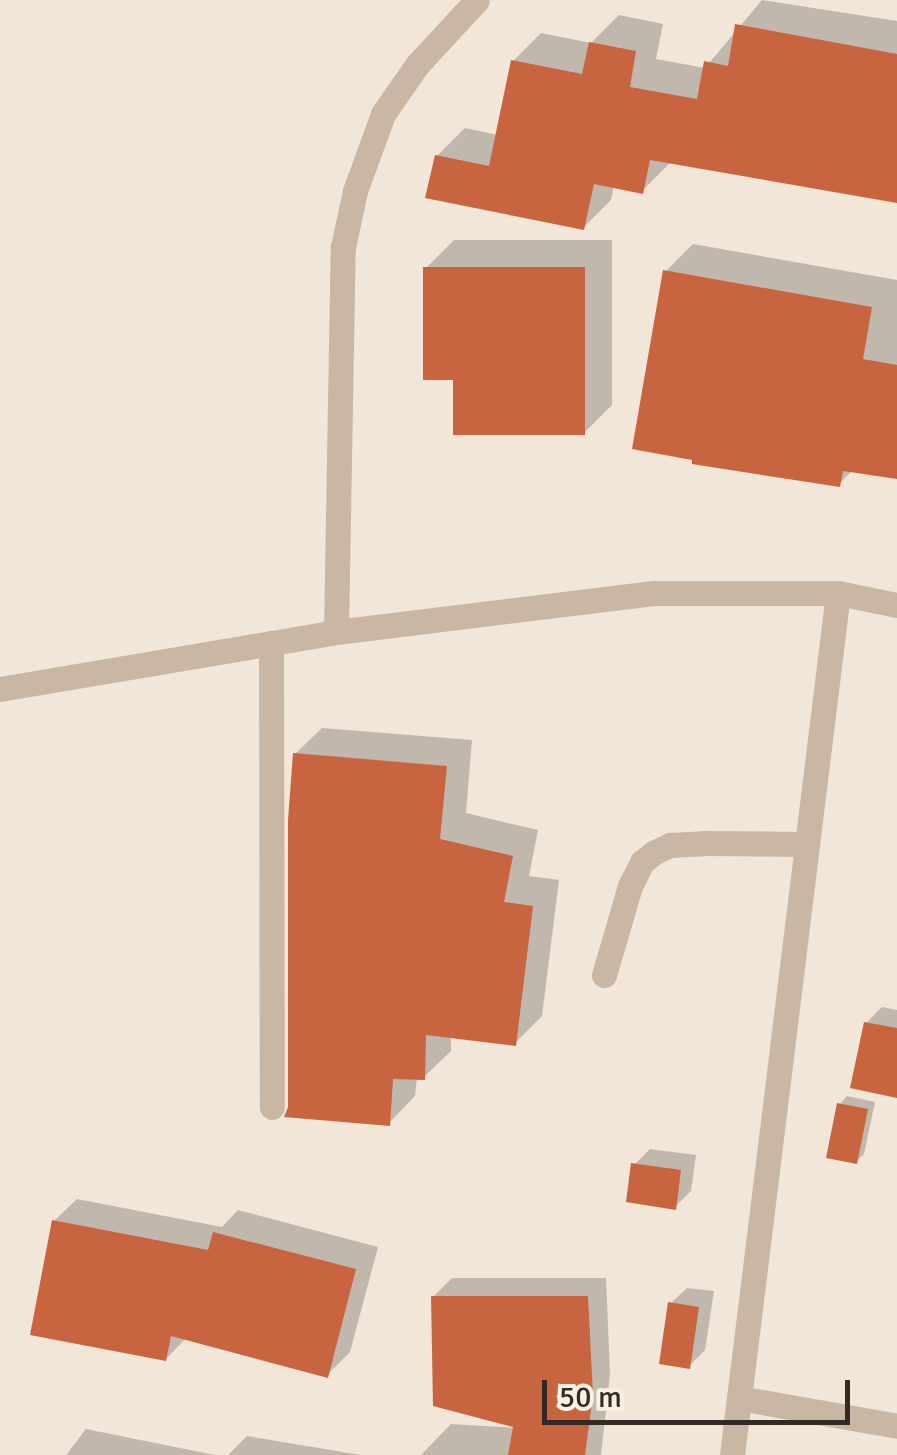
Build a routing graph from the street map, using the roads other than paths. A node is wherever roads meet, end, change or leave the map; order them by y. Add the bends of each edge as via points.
1 (477, 0) edge
2 (838, 593) junction
3 (897, 605) edge
4 (336, 632) junction
5 (271, 643) junction
6 (0, 688) edge
7 (806, 844) junction
8 (604, 975) dead end
9 (272, 1107) dead end
10 (738, 1398) junction
11 (897, 1426) edge
12 (732, 1455) edge

1 - 4 street via 416,65 384,114 354,191 342,247
2 - 3 street
2 - 4 street via 654,593
2 - 7 street
4 - 5 street
5 - 6 street
5 - 9 street
7 - 8 street via 704,843 655,852 630,886
7 - 10 street
10 - 11 street
10 - 12 street

